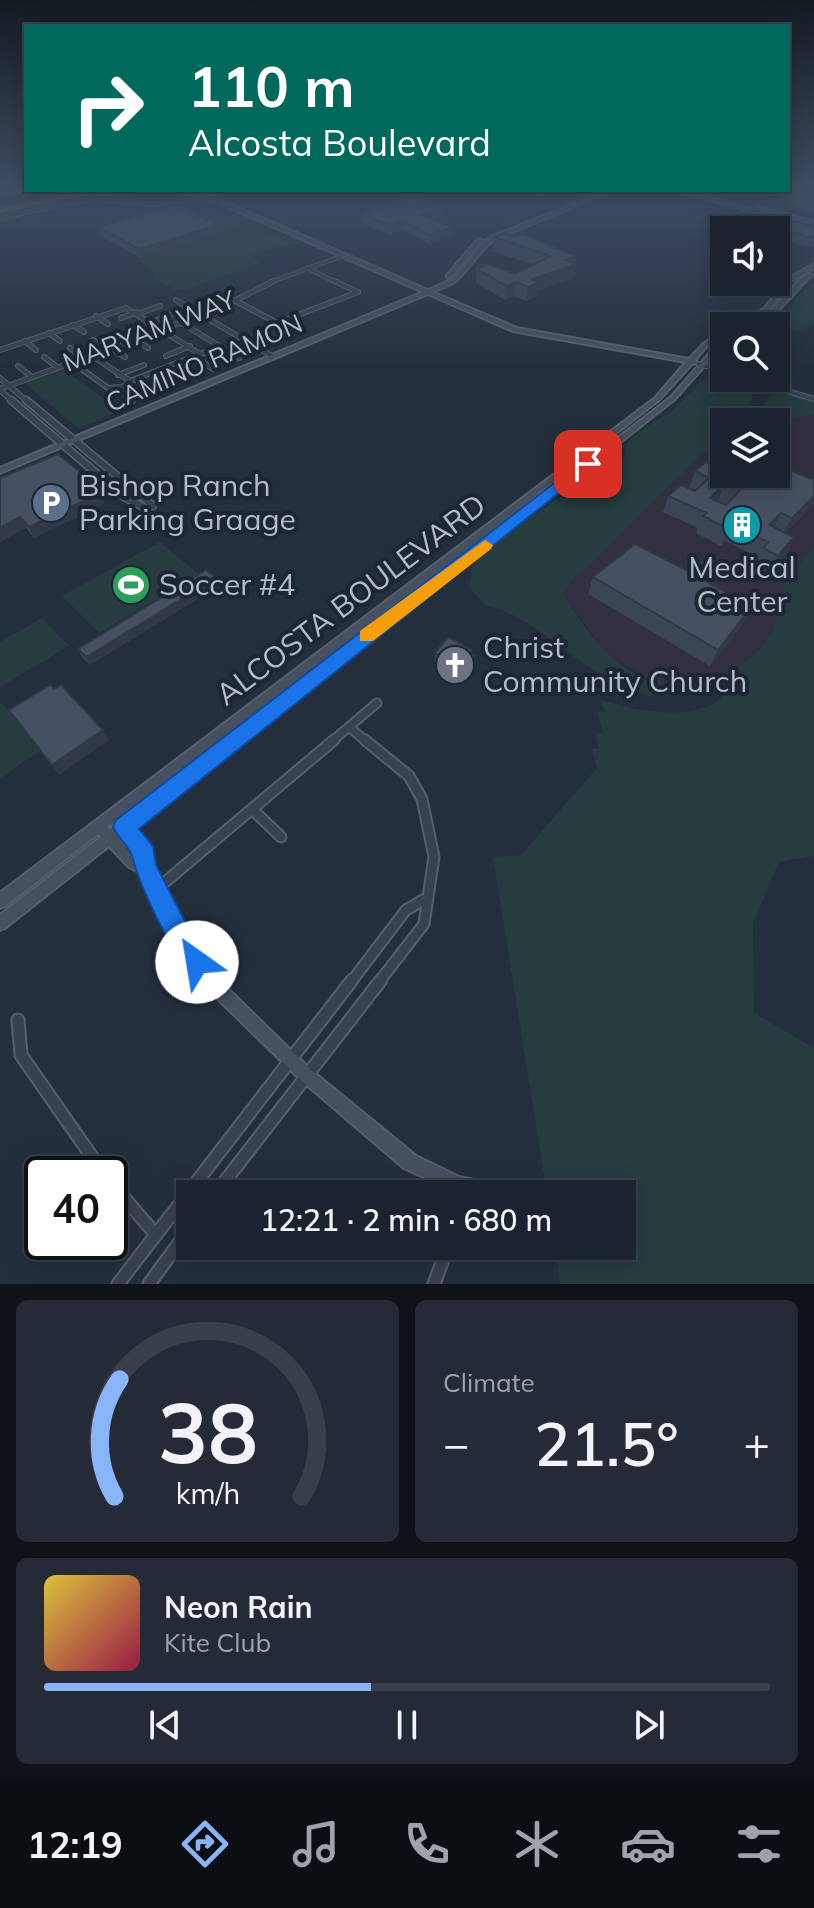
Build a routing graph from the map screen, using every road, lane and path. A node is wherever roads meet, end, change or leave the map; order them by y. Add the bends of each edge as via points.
1 (321, 247) edge
2 (475, 247) edge
3 (481, 247) edge
4 (342, 256) junction
5 (307, 268) junction
6 (814, 269) edge
7 (424, 292) junction
8 (176, 300) dead end
9 (234, 300) junction
10 (160, 306) dead end
11 (762, 312) edge
12 (775, 312) edge
13 (138, 313) junction
14 (173, 314) dead end
15 (201, 315) junction
16 (96, 316) junction
17 (121, 318) dead end
18 (151, 322) junction
19 (180, 322) junction
20 (108, 324) dead end
21 (73, 325) junction
22 (136, 326) dead end
23 (162, 329) junction
24 (84, 332) dead end
25 (49, 333) junction
26 (124, 335) dead end
27 (93, 340) dead end
28 (133, 340) junction
29 (25, 341) junction
30 (60, 341) dead end
31 (190, 346) junction
32 (710, 347) edge
33 (70, 348) dead end
34 (148, 348) dead end
35 (222, 348) junction
36 (109, 349) junction
37 (0, 350) edge
38 (36, 350) dead end
39 (710, 351) edge
40 (91, 355) junction
41 (198, 355) junction
42 (657, 355) junction
43 (166, 356) dead end
44 (272, 356) junction
45 (44, 357) dead end
46 (125, 357) dead end
47 (9, 358) dead end
48 (83, 358) junction
49 (239, 358) dead end
50 (72, 362) junction
51 (695, 363) junction
52 (144, 365) dead end
53 (18, 366) dead end
54 (57, 367) junction
55 (710, 367) edge
56 (166, 369) junction
57 (213, 369) dead end
58 (682, 374) junction
59 (118, 375) junction
60 (32, 377) junction
61 (0, 378) edge
62 (133, 380) junction
63 (184, 381) dead end
64 (9, 386) junction
65 (0, 390) edge
66 (119, 390) junction
67 (787, 392) edge
68 (155, 394) dead end
69 (814, 399) edge
70 (133, 401) dead end
71 (73, 440) junction
72 (62, 444) junction
73 (0, 471) edge
74 (377, 703) dead end
75 (349, 727) junction
76 (253, 810) junction
77 (113, 814) junction
78 (98, 825) junction
79 (124, 827) junction
80 (281, 837) dead end
81 (111, 838) junction
82 (144, 868) junction
83 (158, 888) junction
84 (425, 899) junction
85 (0, 901) edge
86 (0, 923) edge
87 (18, 1020) dead end
88 (289, 1059) junction
89 (306, 1075) junction
90 (91, 1156) edge
91 (226, 1180) edge
92 (442, 1180) edge
93 (128, 1202) edge
94 (156, 1235) junction
95 (176, 1247) edge
96 (443, 1260) edge
97 (118, 1284) edge
98 (149, 1284) edge
99 (434, 1284) edge

1 - 4 main road
2 - 7 main road, CAMINO RAMON via 455,272
3 - 7 main road, CAMINO RAMON via 459,276
4 - 5 street, MARYAM WAY
4 - 7 main road
5 - 9 street, MARYAM WAY
5 - 9 street via 358,292 277,323
6 - 11 main road via 789,280
6 - 12 main road
7 - 42 main road via 532,335
7 - 44 main road, CAMINO RAMON
8 - 15 street
9 - 15 street, MARYAM WAY
10 - 13 street
13 - 16 street via 123,308
13 - 17 street
13 - 18 street
14 - 18 street
15 - 19 street, MARYAM WAY
15 - 44 street
16 - 20 street
16 - 21 street
18 - 22 street
18 - 23 street
19 - 23 street, MARYAM WAY
19 - 35 street
21 - 24 street
21 - 25 street
23 - 28 street, MARYAM WAY
23 - 31 street
25 - 29 street
25 - 30 street
26 - 28 street
27 - 36 street
28 - 34 street
28 - 36 street, MARYAM WAY
29 - 37 street
29 - 38 street
31 - 41 street
31 - 43 street
32 - 51 main road, ALCOSTA BOULEVARD
33 - 48 street
35 - 41 street
35 - 49 street
36 - 40 street, MARYAM WAY
36 - 46 street
37 - 47 street
39 - 51 main road, ALCOSTA BOULEVARD
40 - 48 street, MARYAM WAY
40 - 59 street
41 - 56 street
41 - 57 street
42 - 51 main road
42 - 58 main road
44 - 71 main road, CAMINO RAMON
45 - 54 street
48 - 50 street, MARYAM WAY
50 - 54 street, MARYAM WAY
50 - 66 street via 106,388
51 - 55 street
51 - 58 main road, ALCOSTA BOULEVARD
51 - 79 main road, ALCOSTA BOULEVARD via 673,398
52 - 59 street
53 - 60 street
54 - 60 street, MARYAM WAY
56 - 62 street
56 - 63 street
58 - 77 main road, ALCOSTA BOULEVARD via 657,399
59 - 62 street
60 - 64 street, MARYAM WAY
61 - 64 street
62 - 66 street
62 - 68 street
64 - 65 street, MARYAM WAY
64 - 71 street
65 - 72 street
66 - 70 street
67 - 69 street
71 - 72 main road, CAMINO RAMON
71 - 72 street via 150,508 124,497
72 - 73 main road, CAMINO RAMON
74 - 75 street
75 - 76 street
75 - 84 street via 409,776 422,799 434,857
76 - 80 street
76 - 83 street
77 - 78 main road, ALCOSTA BOULEVARD
77 - 79 main road
78 - 81 main road
78 - 85 main road, ALCOSTA BOULEVARD
79 - 81 main road, ALCOSTA BOULEVARD
79 - 82 main road via 145,854
81 - 82 main road
81 - 86 main road, ALCOSTA BOULEVARD
82 - 83 main road
83 - 88 main road via 184,946
84 - 88 street via 406,910
84 - 89 street via 424,924
87 - 90 street via 21,1055
88 - 89 main road
88 - 94 street
89 - 91 street
89 - 92 main road via 410,1162
93 - 94 street
94 - 97 street
95 - 98 street
96 - 99 street

